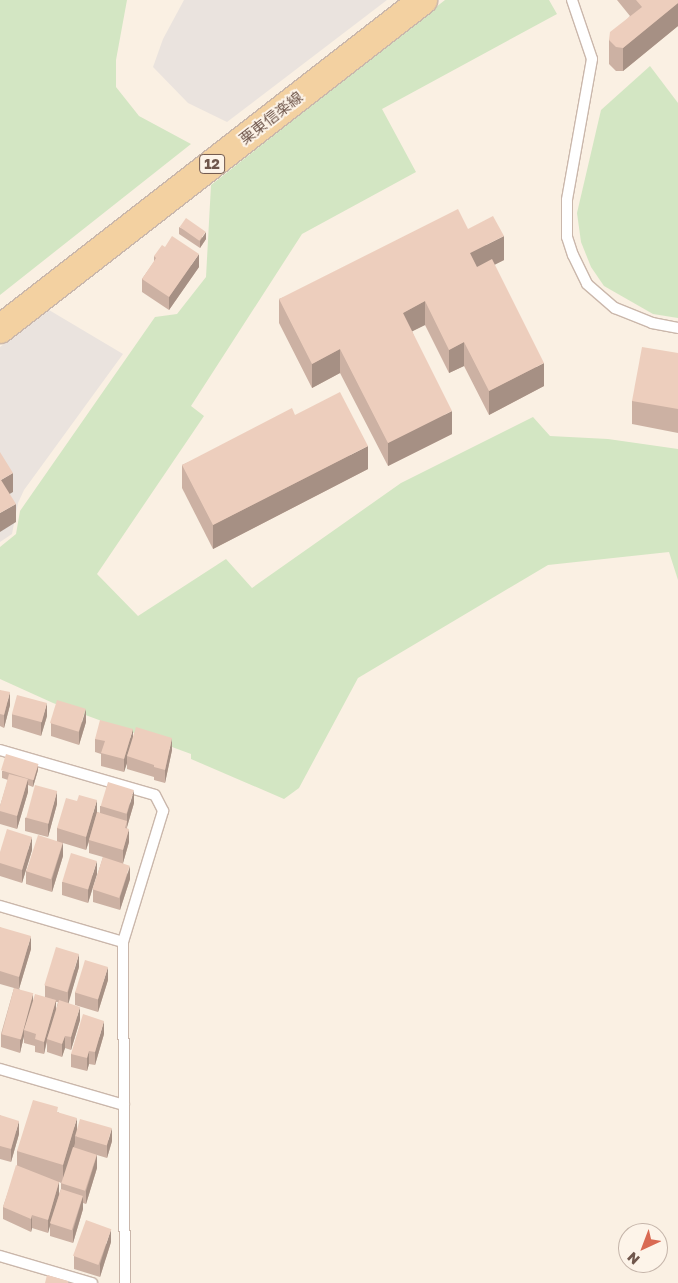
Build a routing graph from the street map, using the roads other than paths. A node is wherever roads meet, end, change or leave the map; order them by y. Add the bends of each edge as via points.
1 (423, 0) edge
2 (572, 0) edge
3 (678, 328) edge
4 (0, 329) edge
5 (0, 750) edge
6 (0, 906) edge
7 (123, 942) junction
8 (0, 1069) edge
9 (124, 1105) junction
10 (0, 1256) edge
11 (92, 1283) edge
12 (125, 1283) edge

1 - 4 main road, 栗東信楽線 / 12
2 - 3 lane via 592,59 567,200 567,237 587,284 615,308 652,323
5 - 7 lane via 155,796 163,811
6 - 7 lane
7 - 9 lane
8 - 9 lane
9 - 12 lane
10 - 11 lane

